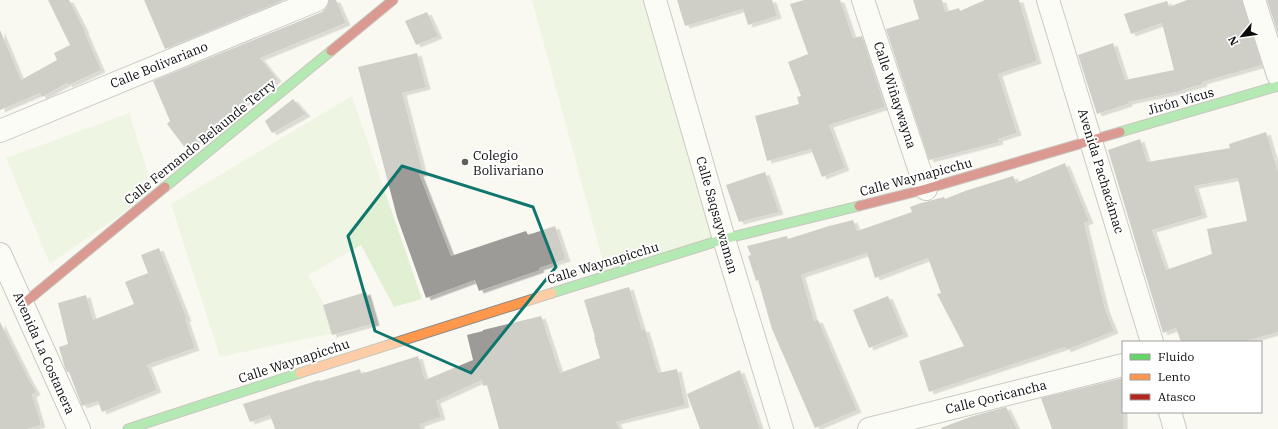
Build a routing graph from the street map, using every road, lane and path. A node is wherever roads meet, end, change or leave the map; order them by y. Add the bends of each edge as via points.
1 (317, 0) edge
2 (393, 0) edge
3 (654, 0) edge
4 (864, 0) edge
5 (1048, 0) edge
6 (1254, 0) edge
7 (1278, 75) edge
8 (1278, 86) edge
9 (0, 131) edge
10 (1092, 141) junction
11 (926, 189) junction
12 (724, 239) junction
13 (0, 254) edge
14 (22, 305) junction
15 (1152, 341) edge
16 (1122, 365) edge
17 (1170, 413) edge
18 (79, 429) edge
19 (128, 429) edge
20 (782, 429) edge
21 (869, 429) edge
22 (1174, 429) edge

1 - 9 street, Calle Bolivariano
2 - 14 street, Calle Fernando Belaunde Terry
3 - 12 street, Calle Saqsaywaman
4 - 11 street, Calle Wiñaywayna
5 - 10 street, Avenida Pachacámac
6 - 7 street
8 - 10 street, Jirón Vicus
10 - 11 street, Calle Waynapicchu
10 - 15 street, Avenida Pachacámac
11 - 12 street, Calle Waynapicchu
12 - 19 street, Calle Waynapicchu via 287,376
12 - 20 street, Calle Saqsaywaman
13 - 14 street, Avenida La Costanera
14 - 18 street, Avenida La Costanera
16 - 21 street, Calle Qoricancha
17 - 22 street

